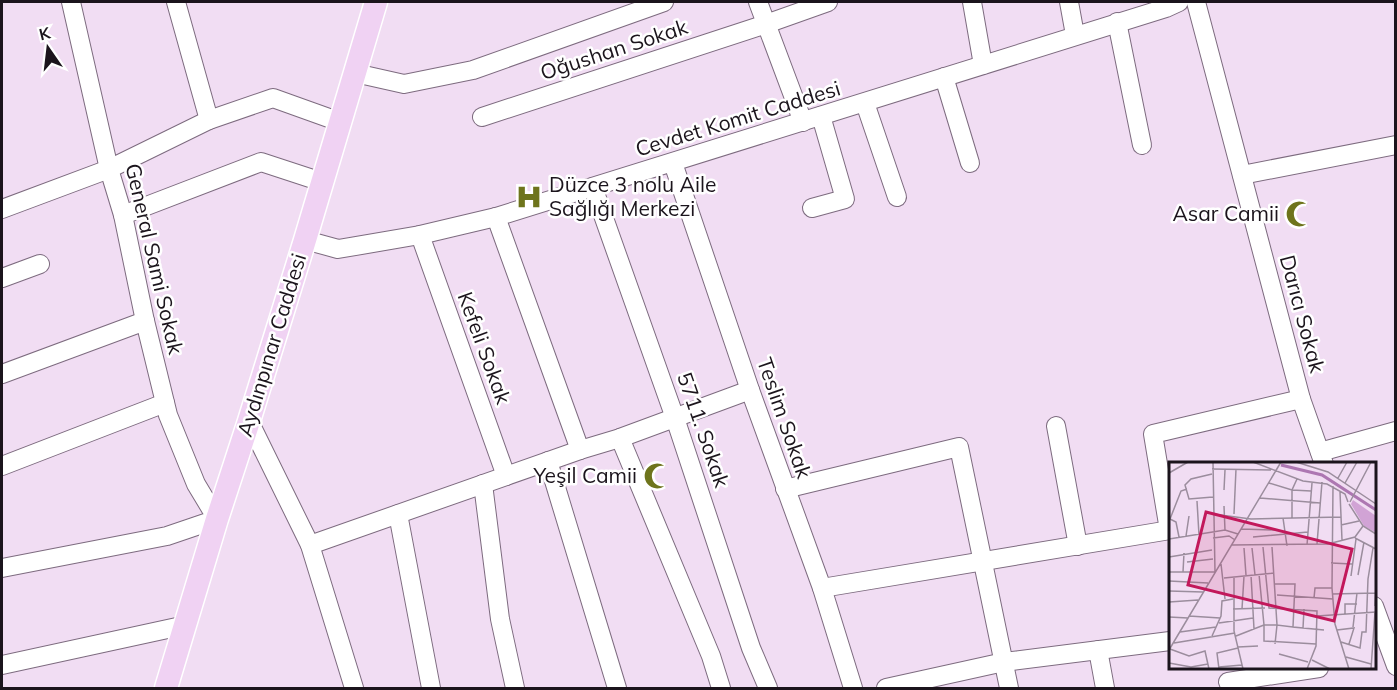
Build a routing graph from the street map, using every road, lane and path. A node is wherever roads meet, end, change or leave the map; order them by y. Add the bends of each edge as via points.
1 (71, 2) edge
2 (176, 2) edge
3 (376, 2) edge
4 (664, 2) edge
5 (758, 2) edge
6 (828, 2) edge
7 (972, 2) edge
8 (1069, 2) edge
9 (1179, 2) edge
10 (1196, 2) edge
11 (1117, 22) junction
12 (766, 24) junction
13 (1075, 35) junction
14 (983, 65) junction
15 (355, 73) junction
16 (944, 77) junction
17 (865, 103) junction
18 (821, 116) junction
19 (483, 117) dead end
20 (209, 120) junction
21 (340, 122) junction
22 (803, 122) junction
23 (1142, 145) dead end
24 (1395, 145) edge
25 (673, 163) junction
26 (970, 163) dead end
27 (109, 169) junction
28 (1242, 175) junction
29 (322, 182) junction
30 (593, 187) junction
31 (897, 197) dead end
32 (812, 208) dead end
33 (2, 209) edge
34 (123, 215) junction
35 (496, 217) junction
36 (420, 235) junction
37 (305, 240) junction
38 (40, 264) dead end
39 (2, 278) edge
40 (145, 321) junction
41 (2, 374) edge
42 (750, 390) junction
43 (1301, 399) junction
44 (165, 403) junction
45 (675, 418) junction
46 (249, 421) junction
47 (1056, 426) dead end
48 (1395, 431) edge
49 (620, 438) junction
50 (580, 450) junction
51 (1322, 458) edge
52 (548, 461) junction
53 (2, 466) edge
54 (506, 476) junction
55 (483, 484) junction
56 (785, 489) junction
57 (398, 514) junction
58 (217, 519) junction
59 (1169, 524) edge
60 (1169, 530) edge
61 (310, 545) junction
62 (1078, 546) junction
63 (984, 562) junction
64 (2, 568) edge
65 (822, 588) junction
66 (1376, 612) edge
67 (186, 625) junction
68 (1169, 642) edge
69 (1386, 643) edge
70 (1098, 650) junction
71 (1004, 662) junction
72 (2, 665) edge
73 (1395, 666) edge
74 (1310, 669) edge
75 (1227, 679) edge
76 (166, 688) edge
77 (354, 688) edge
78 (430, 688) edge
79 (515, 688) edge
80 (617, 688) edge
81 (722, 688) edge
82 (768, 688) edge
83 (853, 688) edge
84 (886, 688) edge
85 (1009, 688) edge
86 (1105, 688) edge

1 - 27 street, General Sami Sokak
2 - 20 street
3 - 15 main road, Aydınpınar Caddesi
4 - 15 street via 473,70 404,84
5 - 12 street
6 - 12 street, Oğushan Sokak
7 - 14 street
8 - 13 street
9 - 11 street, Cevdet Komit Caddesi
10 - 28 street, Darıcı Sokak
11 - 13 street, Cevdet Komit Caddesi
11 - 23 street
12 - 19 street, Oğushan Sokak
12 - 22 street
13 - 14 street, Cevdet Komit Caddesi
14 - 16 street, Cevdet Komit Caddesi
15 - 21 main road, Aydınpınar Caddesi
16 - 17 street, Cevdet Komit Caddesi
16 - 26 street
17 - 18 street, Cevdet Komit Caddesi
17 - 31 street
18 - 22 street, Cevdet Komit Caddesi
18 - 32 street via 845,199
20 - 21 street via 273,98
20 - 27 street
21 - 29 main road, Aydınpınar Caddesi
22 - 25 street, Cevdet Komit Caddesi
24 - 28 street
25 - 30 street, Cevdet Komit Caddesi
25 - 42 street, Teslim Sokak
27 - 33 street
27 - 34 street, General Sami Sokak
28 - 43 street, Darıcı Sokak
29 - 34 street via 261,162
29 - 37 main road, Aydınpınar Caddesi
30 - 35 street, Cevdet Komit Caddesi
30 - 45 street, 5711. Sokak
34 - 40 street, General Sami Sokak
35 - 36 street, Cevdet Komit Caddesi
35 - 50 street
36 - 37 street, Cevdet Komit Caddesi via 338,249
36 - 54 street, Kefeli Sokak
37 - 46 main road, Aydınpınar Caddesi
38 - 39 street
40 - 41 street
40 - 44 street, General Sami Sokak
42 - 45 street
42 - 56 street, Teslim Sokak
43 - 51 street, Darıcı Sokak
43 - 59 street via 1153,434
44 - 53 street
44 - 58 street, General Sami Sokak via 196,484
45 - 49 street
45 - 82 street, 5711. Sokak via 751,648
46 - 58 main road, Aydınpınar Caddesi
46 - 61 street
47 - 62 street
48 - 51 street
49 - 50 street
49 - 81 street
50 - 52 street
52 - 54 street
52 - 80 street
54 - 55 street
55 - 57 street
55 - 79 street via 500,619
56 - 63 street via 959,447
56 - 65 street, Teslim Sokak
57 - 61 street
57 - 78 street
58 - 64 street via 167,536
58 - 67 main road, Aydınpınar Caddesi
60 - 62 street
61 - 77 street
62 - 63 street
63 - 65 street
63 - 71 street
65 - 83 street, Teslim Sokak
66 - 69 street
67 - 72 street
67 - 76 main road, Aydınpınar Caddesi
68 - 70 street
69 - 73 street
70 - 71 street
70 - 86 street
71 - 84 street
71 - 85 street
74 - 75 street

